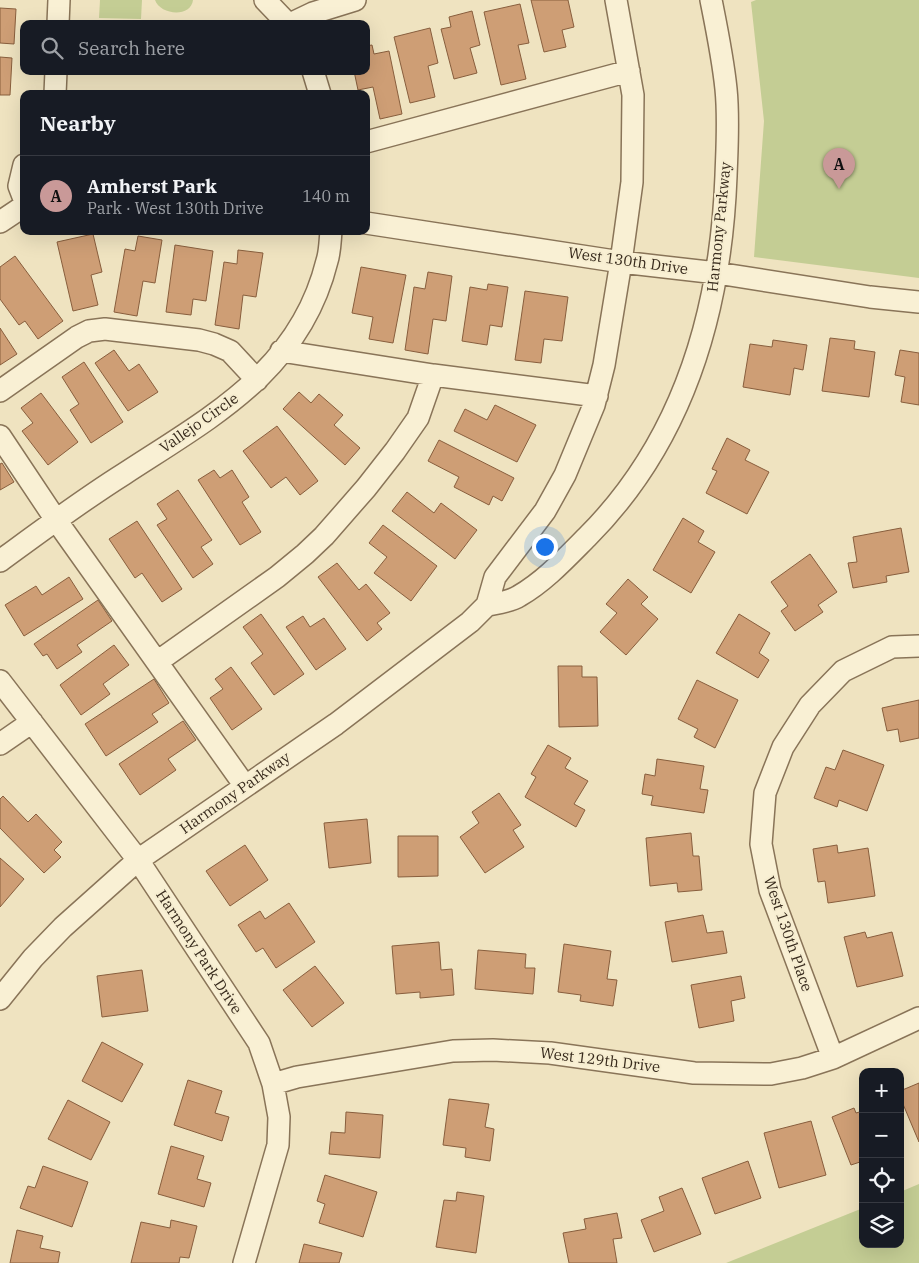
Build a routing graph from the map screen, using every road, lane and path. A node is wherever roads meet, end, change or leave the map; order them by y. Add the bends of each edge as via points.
1 (59, 0) edge
2 (265, 0) edge
3 (355, 0) edge
4 (616, 0) edge
5 (711, 0) edge
6 (58, 20) edge
7 (285, 20) edge
8 (299, 20) edge
9 (629, 71) junction
10 (56, 75) edge
11 (314, 75) edge
12 (55, 90) edge
13 (319, 90) edge
14 (370, 141) edge
15 (20, 209) edge
16 (0, 222) edge
17 (370, 225) edge
18 (331, 235) edge
19 (621, 262) junction
20 (717, 273) junction
21 (919, 302) edge
22 (281, 351) junction
23 (433, 375) junction
24 (257, 380) junction
25 (0, 391) edge
26 (597, 396) junction
27 (0, 436) edge
28 (56, 520) junction
29 (0, 561) edge
30 (487, 605) junction
31 (919, 646) edge
32 (158, 662) junction
33 (0, 681) edge
34 (32, 722) junction
35 (0, 744) edge
36 (245, 786) junction
37 (138, 860) junction
38 (0, 999) edge
39 (919, 1018) edge
40 (832, 1058) junction
41 (273, 1084) junction
42 (244, 1263) edge

1 - 6 street
2 - 7 street
3 - 8 street
4 - 9 street, Harmony Parkway
5 - 20 street, Harmony Parkway via 722,54 728,126 725,202
9 - 14 street
9 - 19 street, Harmony Parkway via 633,95 632,182
10 - 12 street
11 - 13 street
15 - 16 street
17 - 19 street, West 130th Drive
18 - 22 street, Vallejo Circle via 328,260 316,296 304,321
19 - 20 street, West 130th Drive
19 - 26 street, Harmony Parkway
20 - 21 street, West 130th Drive
20 - 30 street, Harmony Parkway via 701,342 677,408 641,472 608,516 541,581 518,598
22 - 23 street
22 - 24 street, Vallejo Circle
23 - 26 street
23 - 32 street via 418,418 372,480 324,536 277,577
24 - 25 street via 230,351 214,344 105,329 77,337
24 - 28 street, Vallejo Circle via 226,407
26 - 30 street, Harmony Parkway via 565,475 545,511 496,578
27 - 28 street
28 - 29 street, Vallejo Circle
28 - 32 street
30 - 36 street, Harmony Parkway via 446,642 336,724
31 - 40 street, West 130th Place via 892,647 844,671 810,705 783,747 765,793 761,844 770,890
32 - 36 street
33 - 34 street, Harmony Park Drive
34 - 35 street
34 - 37 street, Harmony Park Drive
36 - 37 street, Harmony Parkway
37 - 38 street, Harmony Parkway via 63,927
37 - 41 street, Harmony Park Drive via 259,1043
39 - 40 street, West 129th Drive
40 - 41 street, West 129th Drive via 771,1074 730,1074 694,1073 529,1051 453,1051 297,1077
41 - 42 street, Harmony Park Drive via 279,1117 278,1145

